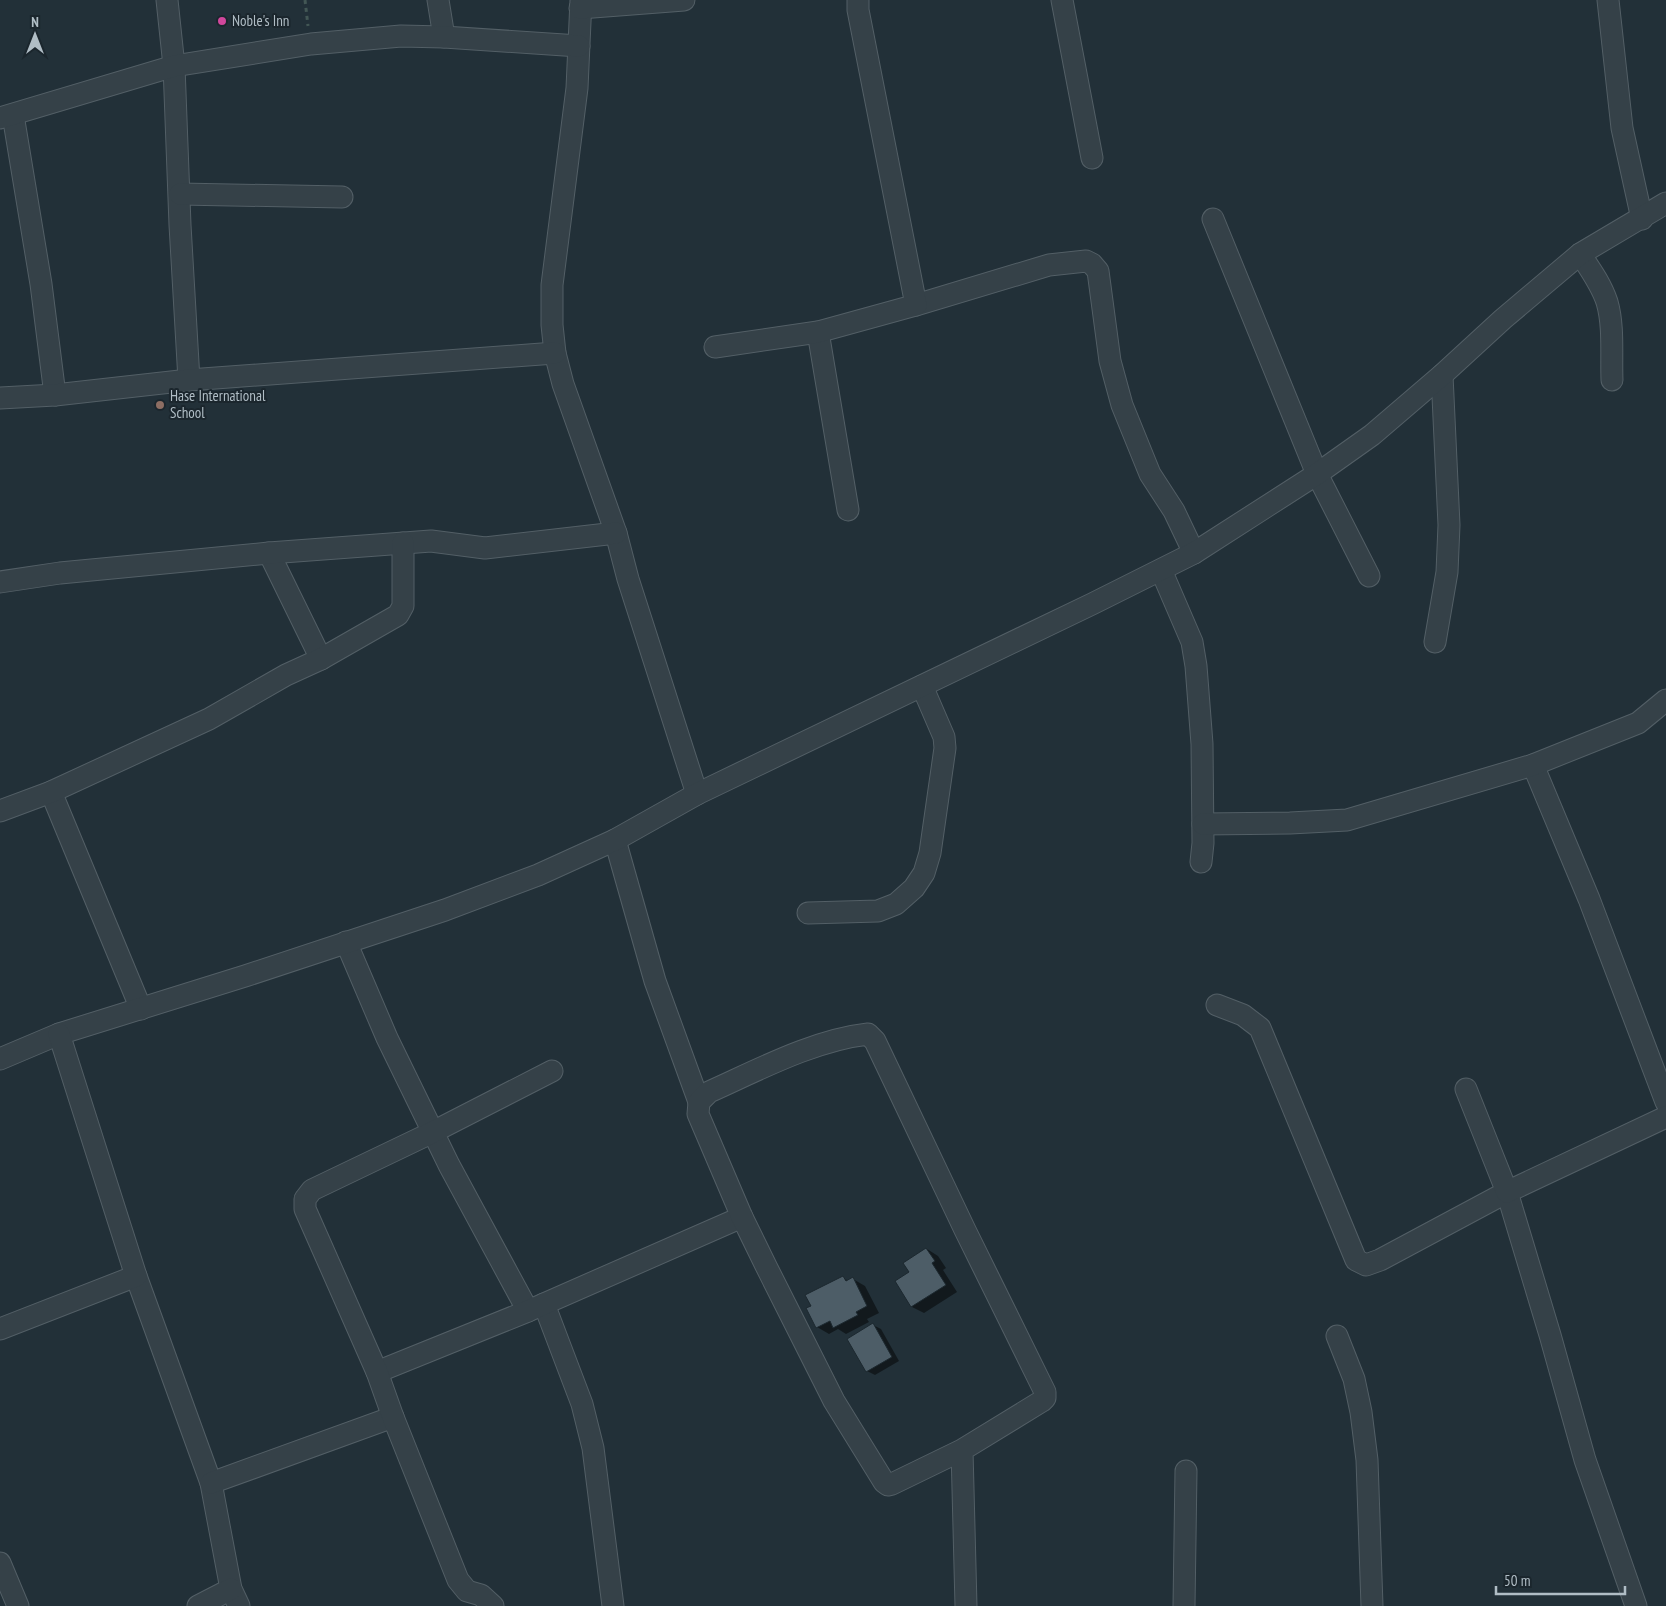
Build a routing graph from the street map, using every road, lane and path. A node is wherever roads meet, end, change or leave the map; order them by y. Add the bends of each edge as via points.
1 (168, 0) edge
2 (305, 0) edge
3 (438, 0) edge
4 (684, 0) edge
5 (858, 0) edge
6 (1062, 0) edge
7 (1608, 0) edge
8 (580, 4) edge
9 (444, 37) junction
10 (310, 44) junction
11 (579, 46) junction
12 (174, 66) junction
13 (7, 117) edge
14 (1092, 158) dead end
15 (180, 194) junction
16 (342, 197) dead end
17 (1666, 203) edge
18 (1213, 219) dead end
19 (1642, 219) junction
20 (1580, 254) junction
21 (916, 304) junction
22 (818, 332) junction
23 (715, 348) dead end
24 (555, 353) junction
25 (1442, 375) junction
26 (189, 380) junction
27 (1612, 380) dead end
28 (55, 395) junction
29 (0, 398) edge
30 (1317, 474) junction
31 (848, 510) dead end
32 (616, 533) junction
33 (403, 542) junction
34 (269, 553) junction
35 (1194, 553) junction
36 (1161, 570) junction
37 (1369, 576) dead end
38 (0, 582) edge
39 (1435, 642) dead end
40 (321, 659) junction
41 (922, 686) junction
42 (1666, 700) edge
43 (1533, 765) junction
44 (52, 792) junction
45 (697, 794) junction
46 (0, 811) edge
47 (1203, 824) junction
48 (615, 840) junction
49 (1201, 862) dead end
50 (808, 913) dead end
51 (346, 942) junction
52 (1216, 1005) dead end
53 (141, 1009) junction
54 (59, 1034) junction
55 (0, 1059) edge
56 (552, 1071) dead end
57 (1466, 1089) dead end
58 (699, 1102) junction
59 (1666, 1102) edge
60 (1666, 1117) edge
61 (433, 1132) junction
62 (1507, 1192) junction
63 (742, 1217) junction
64 (136, 1276) junction
65 (536, 1308) junction
66 (0, 1329) edge
67 (1337, 1336) dead end
68 (377, 1372) junction
69 (392, 1417) junction
70 (962, 1450) junction
71 (1186, 1471) dead end
72 (211, 1483) junction
73 (2, 1572) edge
74 (235, 1597) edge
75 (18, 1606) edge
76 (198, 1606) edge
77 (493, 1606) edge
78 (613, 1606) edge
79 (966, 1606) edge
80 (1184, 1606) edge
81 (1372, 1606) edge
82 (1636, 1606) edge

1 - 12 street
2 - 10 path
3 - 9 street
4 - 8 street
5 - 21 street
6 - 14 street
7 - 19 street via 1622,128
8 - 11 street
9 - 10 street via 401,36
9 - 11 street
10 - 12 street
11 - 24 street via 577,88 552,284
12 - 13 street
12 - 15 street
13 - 28 street via 41,284
15 - 16 street
15 - 26 street
17 - 19 street
18 - 30 street
19 - 20 street
20 - 25 street
20 - 27 street via 1597,278 1607,303
21 - 22 street
21 - 35 street via 1050,265 1086,261 1092,264 1098,271 1110,361 1122,405 1150,474 1174,510
22 - 23 street
22 - 31 street
24 - 26 street
24 - 32 street
25 - 30 street via 1372,435
25 - 39 street via 1449,525 1447,572
26 - 28 street
28 - 29 street
30 - 35 street
30 - 37 street
32 - 33 street via 485,548 439,541
32 - 45 street
33 - 34 street
33 - 40 street via 403,606 398,615
34 - 38 street via 60,573
34 - 40 street
35 - 36 street
36 - 41 street
36 - 47 street via 1192,642 1196,666 1202,744
40 - 44 street via 208,719
41 - 45 street
41 - 50 street via 944,737 945,748 930,854 924,873 914,888 896,904 878,911
42 - 43 street via 1638,723
43 - 47 street via 1347,820
43 - 59 street via 1589,899
44 - 46 street
44 - 53 street
45 - 48 street
47 - 49 street
48 - 51 street via 538,875
48 - 58 street via 655,981
51 - 53 street
51 - 61 street via 387,1038
52 - 62 street via 1243,1014 1260,1028 1356,1260 1366,1265 1380,1260
53 - 54 street
54 - 55 street
54 - 64 street
56 - 61 street
57 - 62 street
58 - 63 street via 698,1114
58 - 70 street via 709,1092 796,1053 856,1035 868,1034 875,1040 1045,1392 1042,1401
60 - 62 street
61 - 65 street
61 - 68 street via 312,1190 305,1199 305,1209
62 - 82 street via 1585,1460
63 - 65 street
63 - 70 street via 834,1401 884,1482 892,1484
64 - 66 street
64 - 72 street
65 - 68 street
65 - 78 street via 582,1404 593,1448
67 - 81 street via 1354,1379 1361,1412 1367,1460
68 - 69 street
69 - 72 street
69 - 77 street via 458,1580 467,1591 481,1596
70 - 79 street
71 - 80 street
72 - 74 street
73 - 75 street
74 - 76 street

